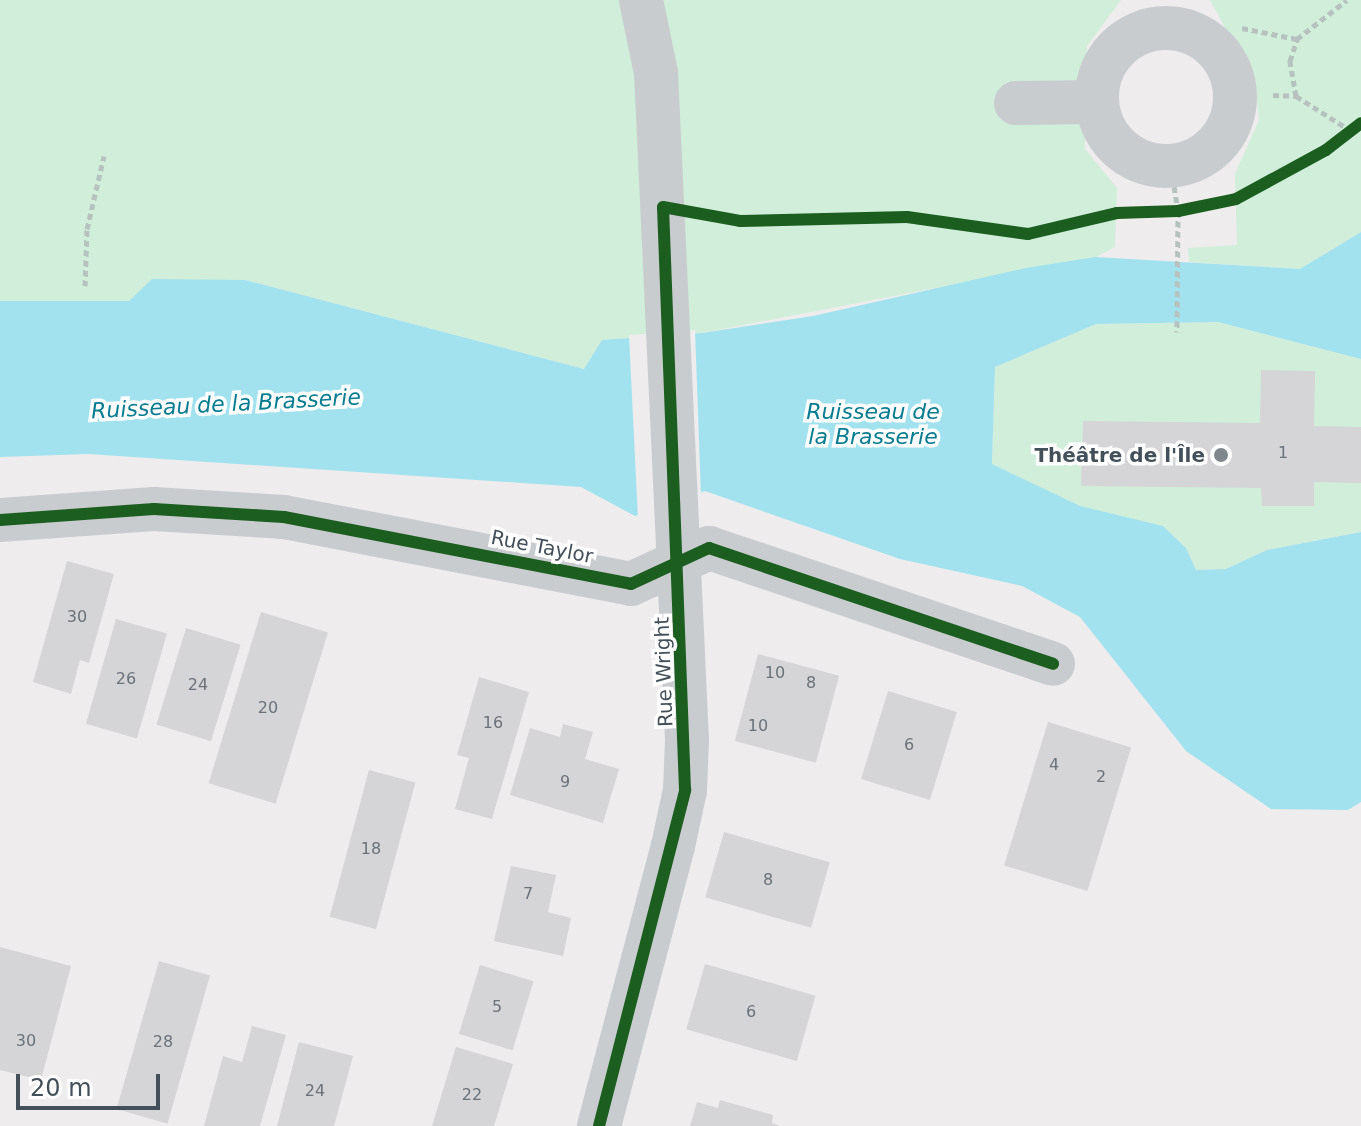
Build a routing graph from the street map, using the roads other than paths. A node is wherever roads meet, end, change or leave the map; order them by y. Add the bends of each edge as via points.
1 (641, 0) edge
2 (1166, 14) edge
3 (1097, 102) junction
4 (1016, 103) dead end
5 (0, 520) edge
6 (680, 563) junction
7 (1053, 664) dead end
8 (599, 1126) edge

1 - 6 street, Rue Wright via 656,73
2 - 3 street via 1108,59
2 - 3 street via 1217,52 1234,83 1235,107 1228,129 1194,161 1171,167 1129,156 1102,123
3 - 4 street
5 - 6 street, Rue Taylor via 154,509 284,517 631,584
6 - 7 street, Rue Taylor via 709,548
6 - 8 street, Rue Wright via 685,790

